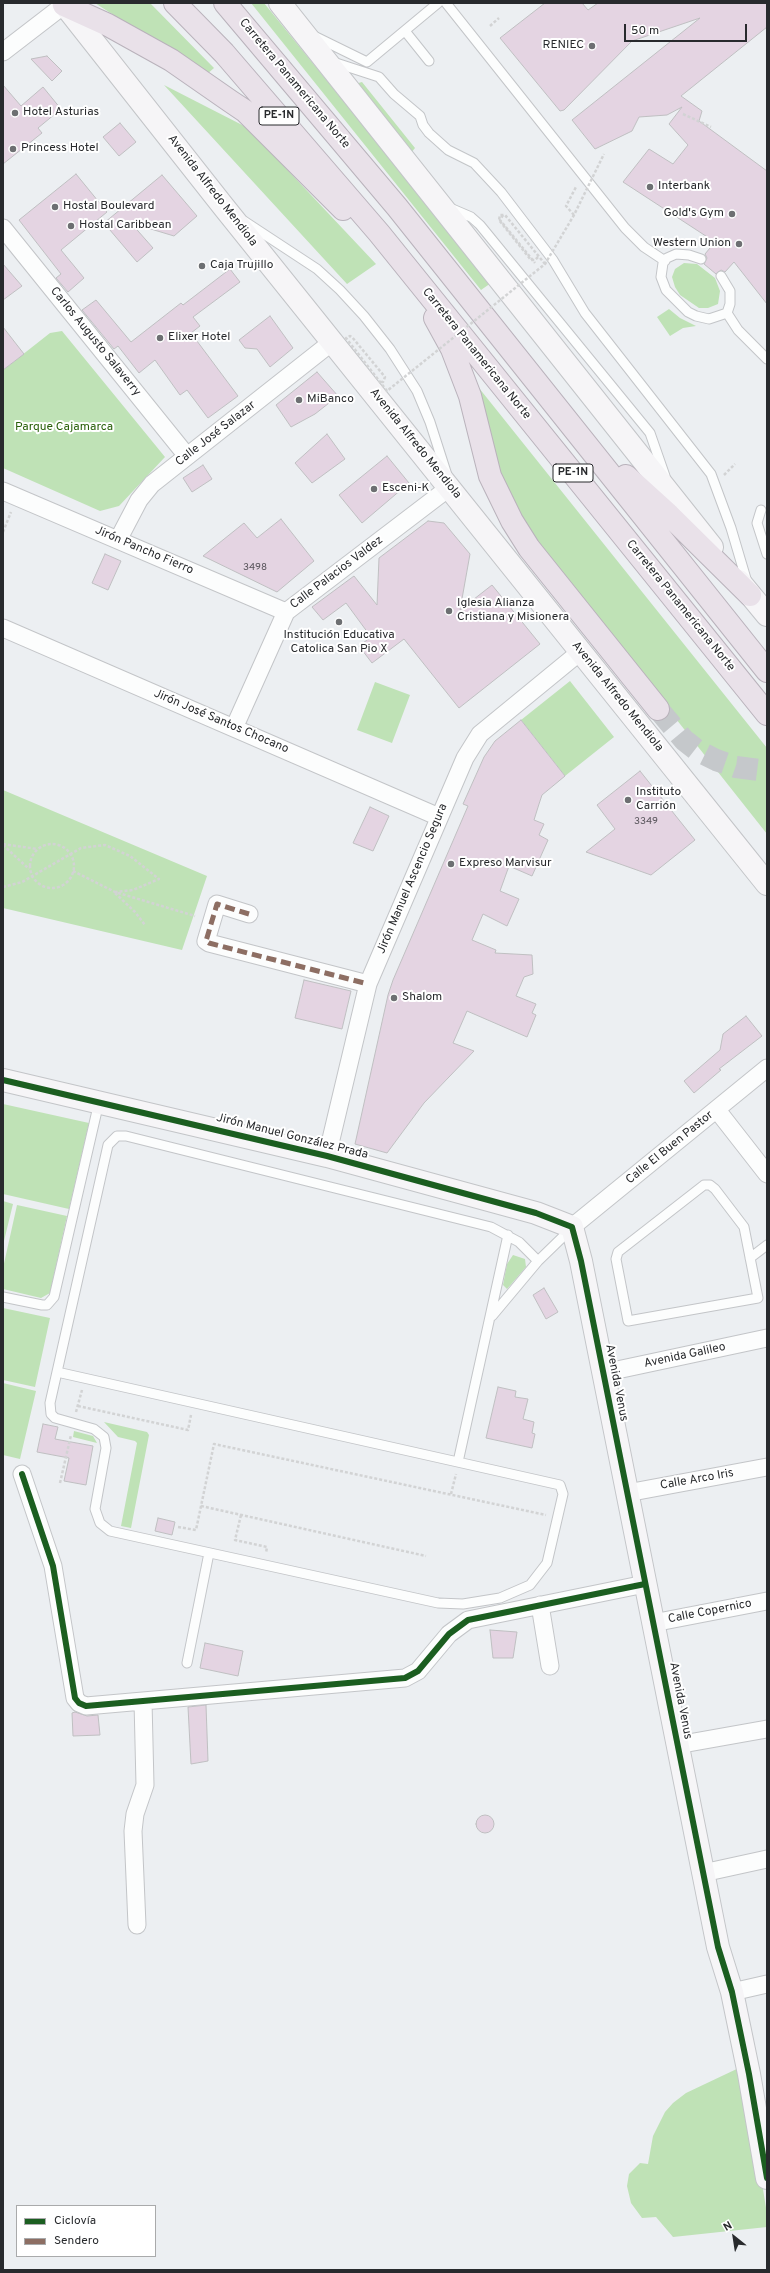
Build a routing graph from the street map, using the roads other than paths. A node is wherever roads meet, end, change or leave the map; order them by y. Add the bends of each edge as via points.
1 (175, 3) edge
2 (225, 3) edge
3 (280, 3) edge
4 (438, 3) edge
5 (446, 3) edge
6 (64, 4) edge
7 (299, 28) junction
8 (405, 31) junction
9 (3, 52) edge
10 (325, 60) junction
11 (429, 61) dead end
12 (223, 206) junction
13 (3, 228) edge
14 (379, 233) junction
15 (700, 259) dead end
16 (665, 261) junction
17 (410, 271) junction
18 (721, 276) dead end
19 (726, 313) junction
20 (332, 342) junction
21 (767, 359) edge
22 (588, 445) junction
23 (188, 456) junction
24 (450, 487) junction
25 (10, 494) edge
26 (761, 510) dead end
27 (118, 540) junction
28 (767, 554) edge
29 (750, 595) junction
30 (286, 612) junction
31 (767, 616) edge
32 (3, 628) edge
33 (580, 652) junction
34 (767, 671) edge
35 (658, 709) tunnel mouth
36 (767, 714) edge
37 (234, 728) junction
38 (440, 817) junction
39 (767, 884) edge
40 (249, 914) dead end
41 (368, 984) junction
42 (767, 1068) edge
43 (3, 1080) edge
44 (99, 1102) junction
45 (717, 1110) junction
46 (327, 1156) junction
47 (767, 1174) edge
48 (572, 1228) junction
49 (508, 1235) junction
50 (767, 1245) edge
51 (750, 1258) junction
52 (538, 1260) junction
53 (3, 1297) edge
54 (491, 1317) junction
55 (767, 1338) edge
56 (57, 1372) junction
57 (603, 1373) junction
58 (458, 1462) junction
59 (767, 1467) edge
60 (22, 1474) dead end
61 (627, 1493) junction
62 (209, 1553) junction
63 (645, 1584) junction
64 (767, 1601) edge
65 (540, 1605) junction
66 (653, 1623) junction
67 (187, 1663) dead end
68 (550, 1666) dead end
69 (143, 1701) junction
70 (767, 1729) edge
71 (678, 1745) junction
72 (767, 1860) edge
73 (703, 1873) junction
74 (137, 1925) dead end
75 (767, 1984) edge
76 (732, 1992) junction
77 (767, 2178) edge

1 - 14 highway, Carretera Panamericana Norte / PE-1N via 224,53
2 - 22 highway, Carretera Panamericana Norte / PE-1N via 397,207
3 - 7 main road
4 - 8 lane
5 - 16 lane via 635,239
6 - 9 street
6 - 12 main road, Avenida Alfredo Mendiola
6 - 14 highway via 171,60 245,111 334,201
7 - 8 lane via 367,62
7 - 10 main road
8 - 11 lane
10 - 29 main road
10 - 29 lane via 379,77 394,94 418,109 422,125 429,133 448,150 474,163 501,192 553,260 585,313 711,474 731,528
12 - 20 main road, Avenida Alfredo Mendiola
12 - 24 lane via 317,269 364,316 418,391 443,459
13 - 23 street, Carlos Augusto Salaverry
14 - 17 highway, Carretera Panamericana Norte / PE-1N
15 - 16 lane via 676,254
16 - 19 lane via 661,277 665,288 688,312 700,318
17 - 35 highway via 452,349 470,396 490,476 512,521 529,548
17 - 36 highway, Carretera Panamericana Norte / PE-1N
18 - 19 lane via 730,291 730,304
19 - 21 lane via 738,330
20 - 23 street, Calle José Salazar
20 - 24 main road, Avenida Alfredo Mendiola
22 - 29 highway via 670,515
22 - 34 highway, Carretera Panamericana Norte / PE-1N
23 - 27 street, Calle José Salazar via 146,491
24 - 30 street, Calle Palacios Valdez
24 - 33 main road, Avenida Alfredo Mendiola
25 - 27 street, Jirón Pancho Fierro
26 - 28 lane via 757,523
27 - 30 street, Jirón Pancho Fierro
29 - 31 main road
30 - 37 street, Calle Palacios Valdez
32 - 37 street, Jirón José Santos Chocano
33 - 38 street, Jirón Manuel Ascencio Segura via 480,734 465,758
33 - 39 main road, Avenida Alfredo Mendiola
37 - 38 street, Jirón José Santos Chocano
38 - 41 street, Jirón Manuel Ascencio Segura
40 - 41 street via 217,904 206,941
41 - 46 street, Jirón Manuel Ascencio Segura
42 - 45 street, Calle El Buen Pastor
43 - 44 main road, Jirón Manuel González Prada
44 - 46 main road, Jirón Manuel González Prada
44 - 53 lane via 54,1297 42,1305
45 - 47 street
45 - 48 street, Calle El Buen Pastor
46 - 48 main road, Jirón Manuel González Prada via 536,1213
48 - 52 lane
48 - 57 main road, Avenida Venus via 581,1260
49 - 52 lane
49 - 54 lane
49 - 56 lane via 491,1227 126,1136 117,1136 108,1145
50 - 51 lane
51 - 51 lane via 758,1298 628,1321 616,1259 618,1252 704,1185 710,1184 715,1189 744,1227
52 - 54 lane
54 - 58 lane
55 - 57 street, Avenida Galileo
56 - 58 lane
56 - 62 lane via 50,1403 51,1414 60,1421 100,1432 106,1442 95,1503 100,1523 110,1532
57 - 61 main road, Avenida Venus
58 - 62 lane via 560,1485 563,1494 550,1554 537,1578 530,1585 512,1594 463,1604 438,1603
59 - 61 street, Calle Arco Iris
60 - 69 street via 52,1566 75,1698 86,1706
61 - 63 main road, Avenida Venus
62 - 67 lane
63 - 65 street
63 - 66 main road, Avenida Venus
64 - 66 street, Calle Copernico
65 - 68 street
65 - 69 street via 477,1618 461,1624 449,1634 423,1667 405,1678
66 - 71 main road, Avenida Venus
69 - 74 street via 145,1785 135,1814 133,1831
70 - 71 street
71 - 73 main road, Avenida Venus
72 - 73 street
73 - 76 main road, Avenida Venus via 718,1947
75 - 76 street
76 - 77 main road, Avenida Venus

